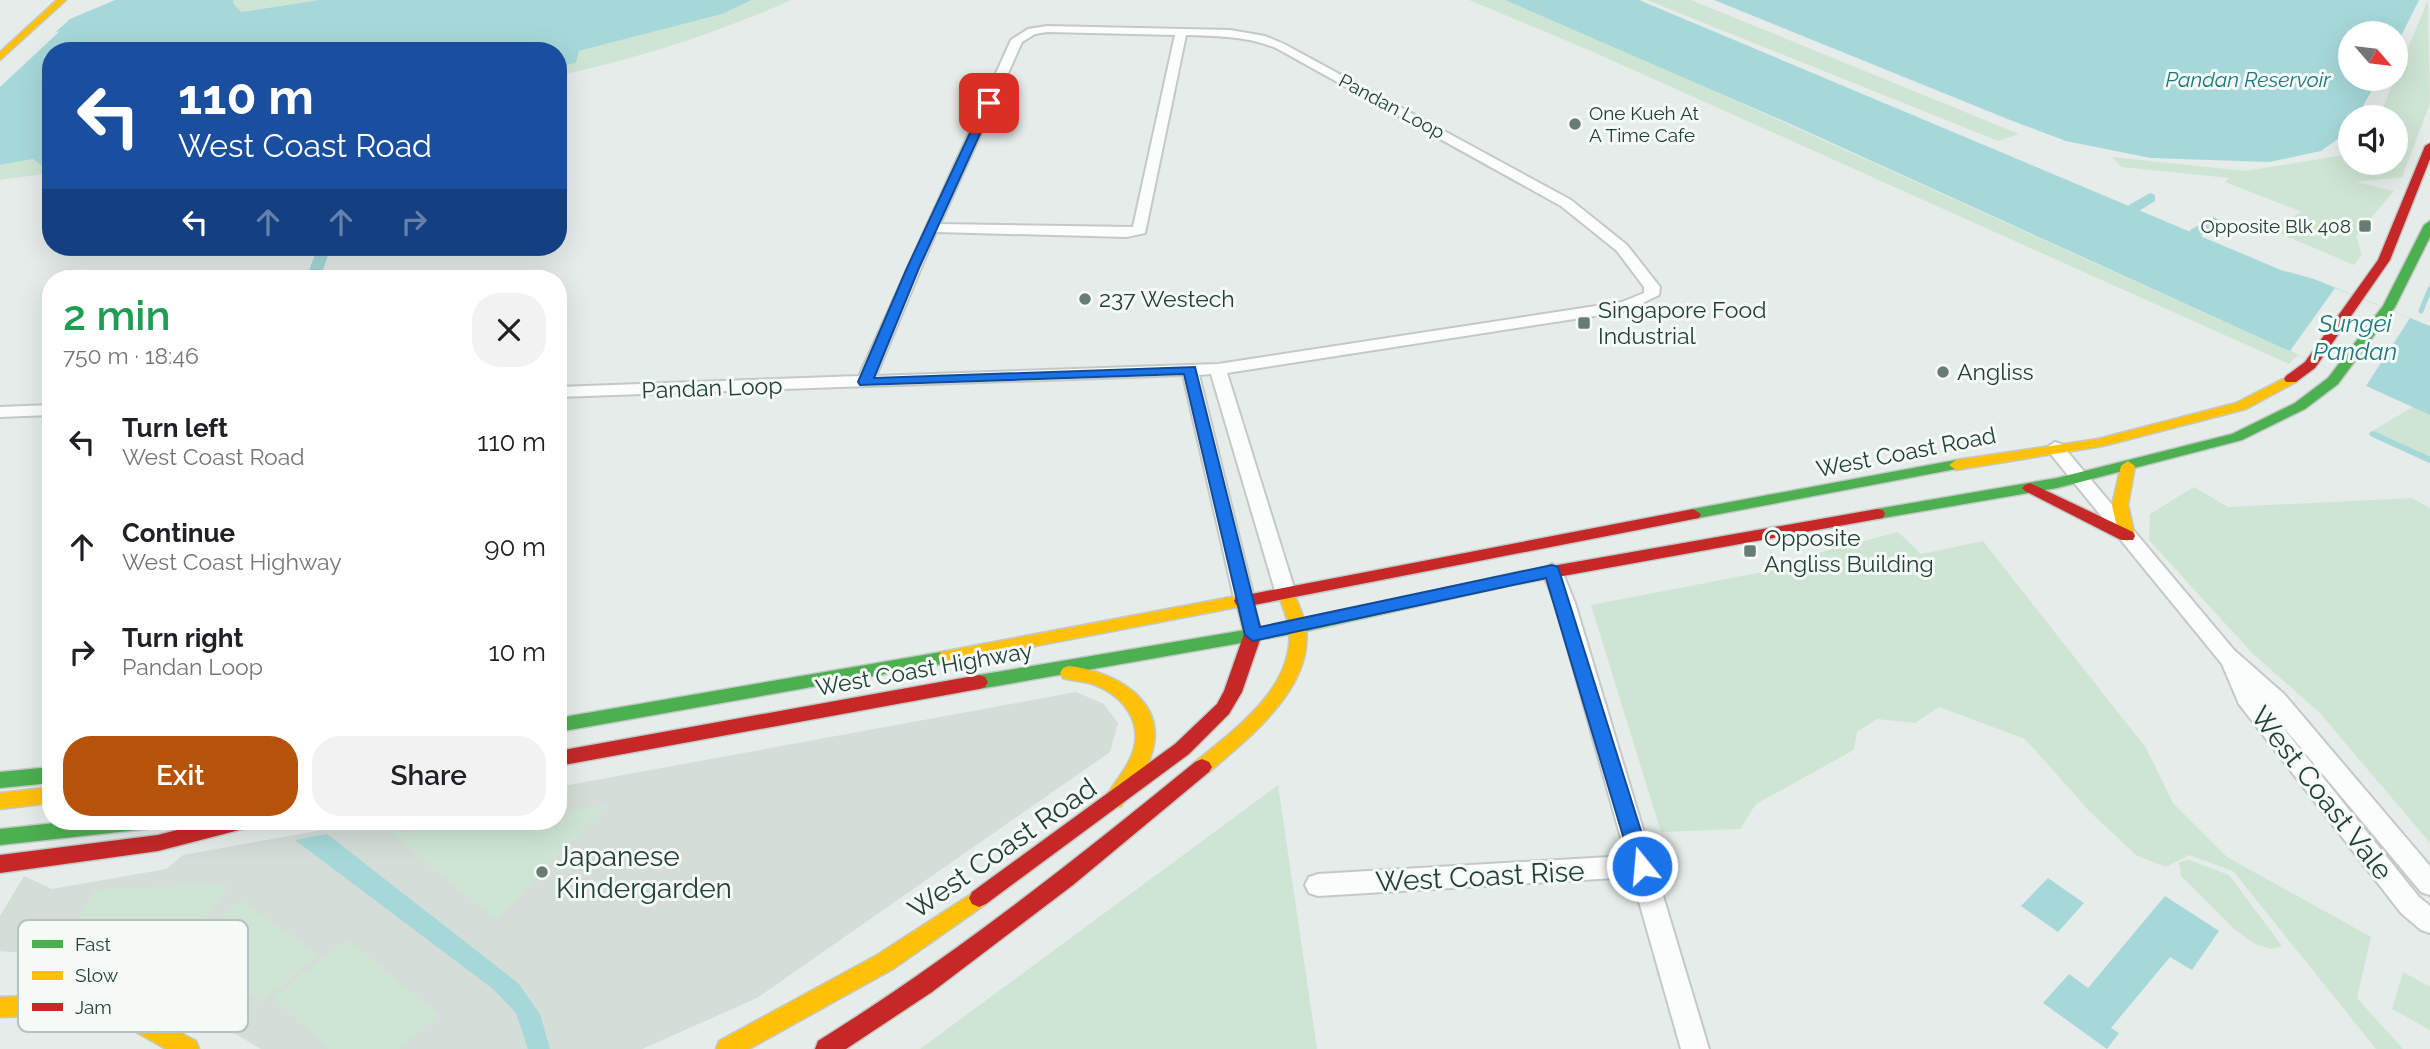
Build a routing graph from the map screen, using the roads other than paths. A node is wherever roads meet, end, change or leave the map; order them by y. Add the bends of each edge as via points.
1 (62, 0) edge
2 (1181, 32) junction
3 (0, 57) edge
4 (2430, 146) edge
5 (2425, 176) edge
6 (2430, 225) edge
7 (932, 228) junction
8 (1219, 369) junction
9 (1190, 370) junction
10 (865, 382) junction
11 (567, 392) edge
12 (42, 410) edge
13 (0, 412) edge
14 (2055, 448) junction
15 (2129, 466) junction
16 (2079, 478) junction
17 (2030, 488) junction
18 (2127, 536) junction
19 (1552, 571) junction
20 (1286, 593) junction
21 (1245, 602) junction
22 (1298, 627) junction
23 (1253, 635) junction
24 (2226, 656) junction
25 (1022, 674) junction
26 (567, 723) edge
27 (567, 757) edge
28 (42, 776) edge
29 (0, 779) edge
30 (42, 796) edge
31 (1114, 800) junction
32 (0, 801) edge
33 (69, 830) edge
34 (208, 830) edge
35 (0, 838) edge
36 (0, 864) edge
37 (1642, 866) junction
38 (2430, 884) edge
39 (1318, 885) dead end
40 (2430, 922) edge
41 (158, 1032) edge
42 (188, 1049) edge
43 (727, 1049) edge
44 (826, 1049) edge
45 (1695, 1049) edge

1 - 3 main road
2 - 7 street, Pandan Loop via 1046,29 1021,35
2 - 7 street via 1140,230
2 - 8 street, Pandan Loop via 1261,38 1405,113 1566,203 1622,248 1652,287 1645,300 1626,306
4 - 5 main road, West Coast Road
5 - 14 main road, West Coast Road via 2362,296 2310,365 2280,388 2241,406 2098,443
6 - 15 main road via 2389,307 2336,377 2300,407 2237,437
7 - 10 street, Pandan Loop
8 - 9 street, Pandan Loop
8 - 20 street
9 - 10 street, Pandan Loop
9 - 21 street
10 - 11 street, Pandan Loop
12 - 13 street
14 - 16 street, West Coast Vale
14 - 20 main road, West Coast Road
15 - 16 main road
15 - 18 main road via 2120,505
16 - 17 main road
16 - 18 street, West Coast Vale
17 - 18 main road
17 - 19 main road
18 - 24 street, West Coast Vale
19 - 22 main road
19 - 37 street
20 - 21 main road, West Coast Highway
20 - 22 main road
21 - 23 main road
21 - 26 main road, West Coast Highway
22 - 23 main road, West Coast Highway
22 - 44 main road via 1287,678 1238,737 1025,911 914,993
23 - 25 main road, West Coast Highway
23 - 31 main road, West Coast Road via 1223,709 1174,756
24 - 38 street, West Coast Vale via 2276,700
24 - 40 street, West Coast Vale via 2247,698 2410,905
25 - 27 main road, West Coast Highway
25 - 31 main road via 1082,673 1103,678 1144,715 1148,730 1144,747
28 - 29 main road
30 - 32 main road
31 - 43 main road, West Coast Road via 885,962
33 - 35 main road
34 - 36 main road via 158,843
37 - 39 street, West Coast Rise
37 - 45 street
41 - 42 main road

